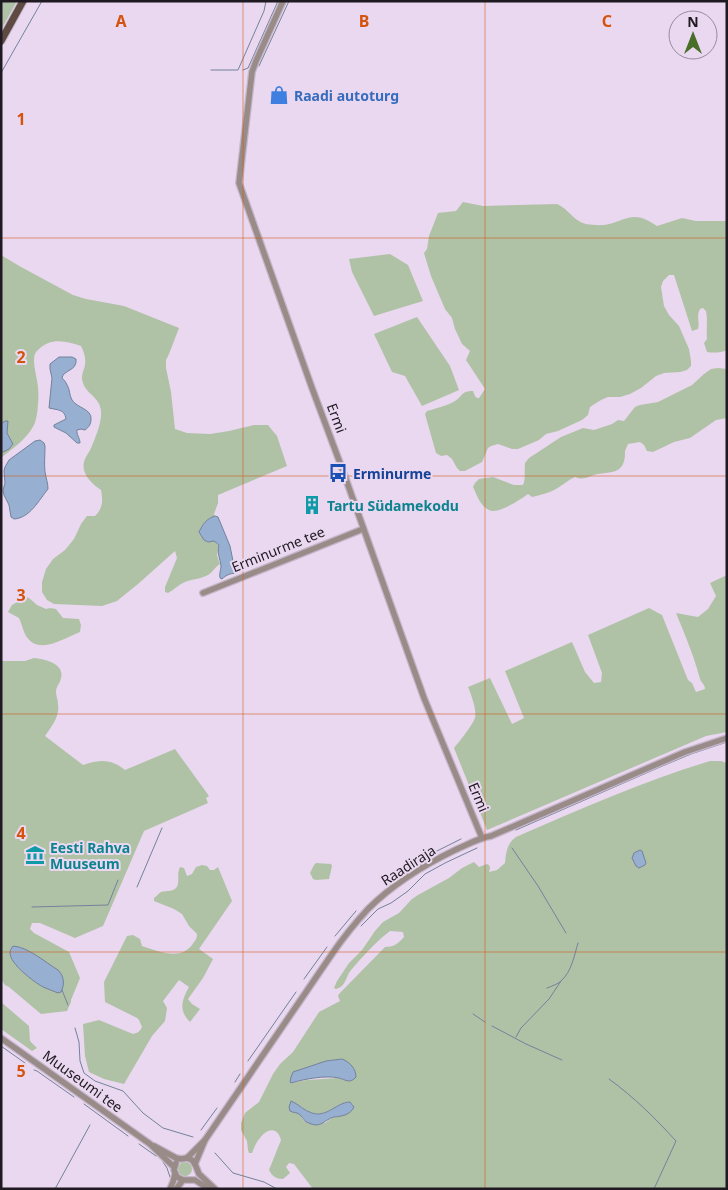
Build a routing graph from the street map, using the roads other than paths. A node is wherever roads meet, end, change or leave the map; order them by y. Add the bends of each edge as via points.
1 (23, 1) edge
2 (283, 1) edge
3 (1, 41) edge
4 (363, 529) junction
5 (203, 593) dead end
6 (727, 738) edge
7 (482, 838) junction
8 (1, 1038) edge
9 (205, 1140) junction
10 (150, 1144) junction
11 (184, 1158) junction
12 (174, 1167) junction
13 (196, 1167) junction
14 (175, 1174) junction
15 (186, 1180) junction
16 (170, 1189) edge
17 (176, 1189) edge
18 (209, 1189) edge
19 (215, 1189) edge

1 - 3 main road
2 - 4 street, Ermi via 252,72 239,183
4 - 5 street, Erminurme tee
4 - 7 street, Ermi via 424,698
6 - 7 street, Raadiraja via 685,752
7 - 9 street, Raadiraja via 437,859 401,881 368,909 332,954
8 - 10 street, Muuseumi tee
9 - 11 street, Raadiraja
9 - 13 street, Raadiraja
10 - 11 street, Muuseumi tee via 172,1156
10 - 12 street, Muuseumi tee
11 - 12 street via 178,1160
11 - 13 street, Muuseumi tee via 192,1160
12 - 14 street
13 - 15 street via 194,1176
13 - 19 street, Muuseumi tee via 200,1176
14 - 15 street
14 - 16 street
15 - 17 street
15 - 18 street via 198,1182

